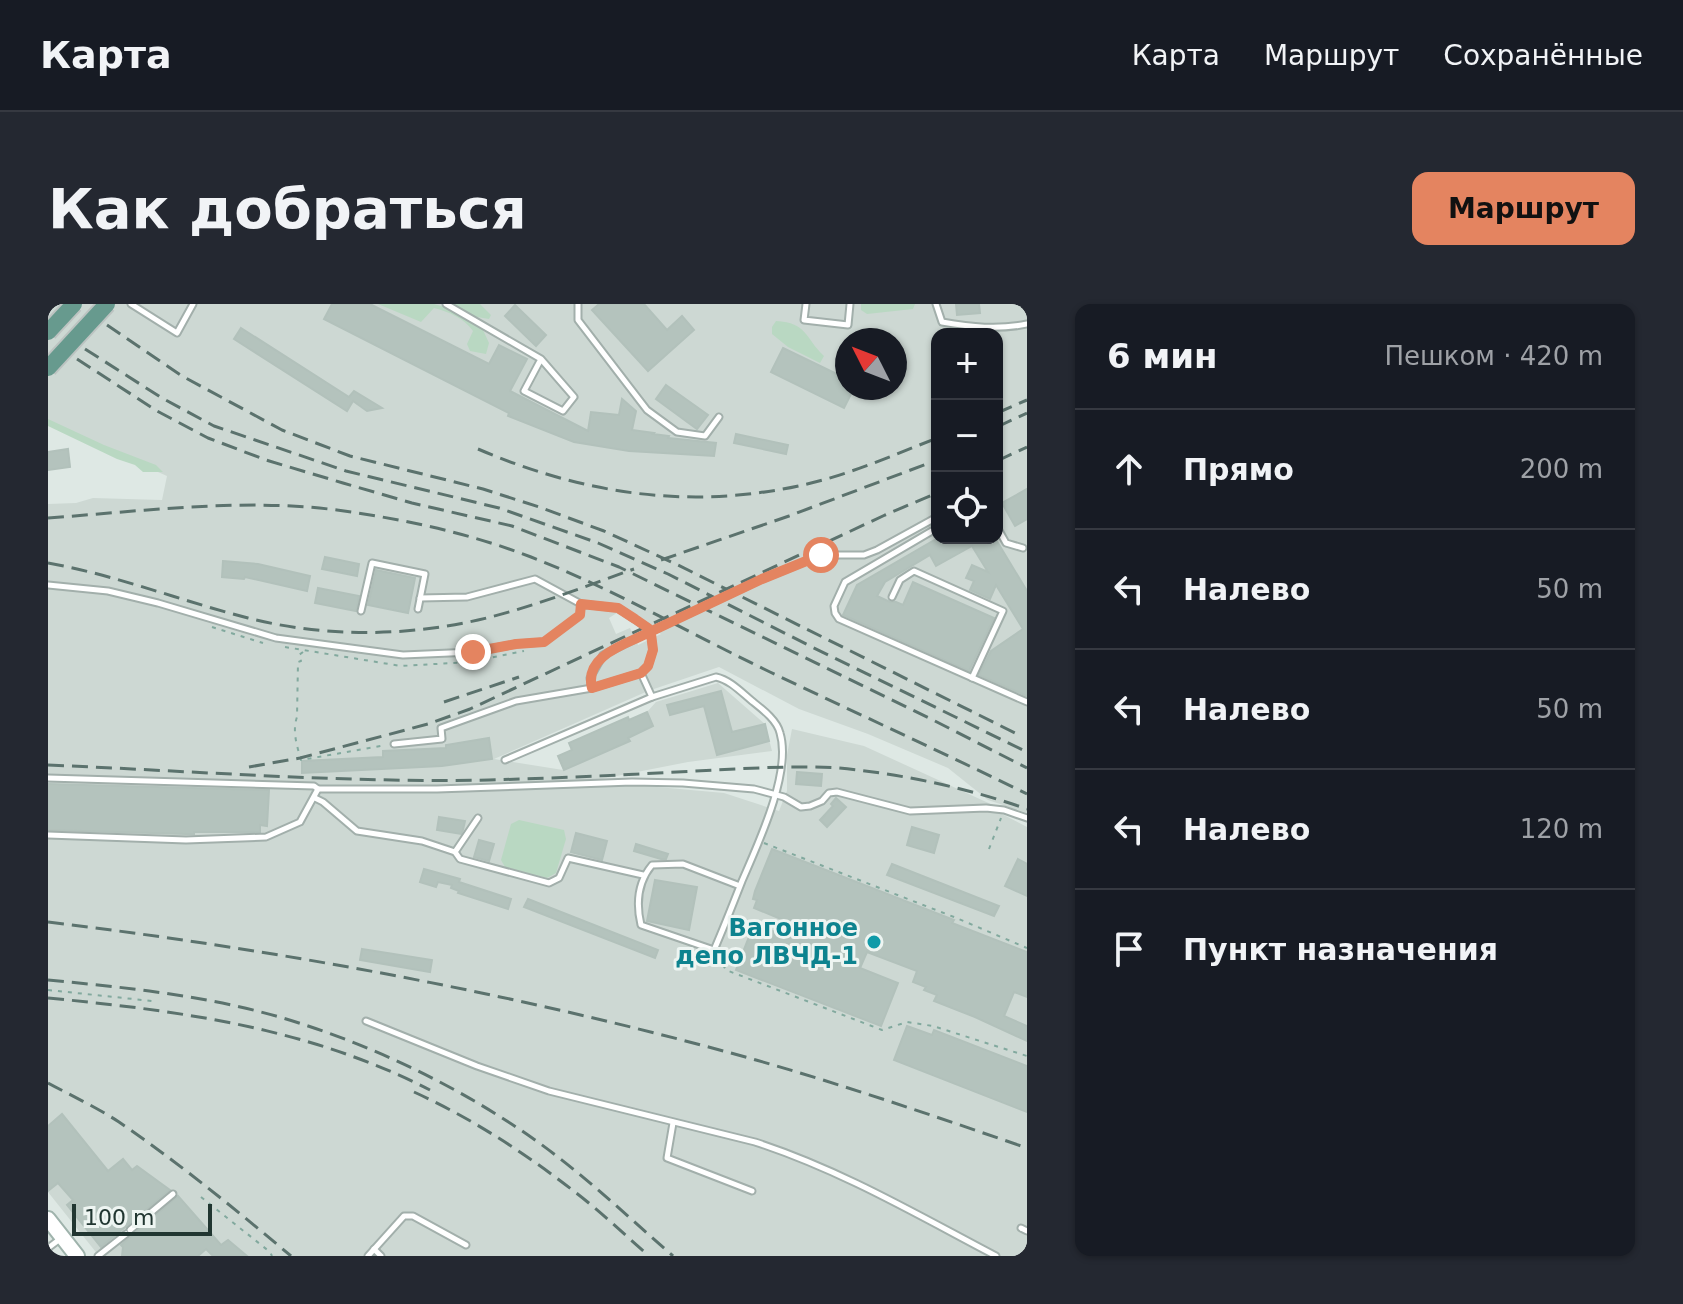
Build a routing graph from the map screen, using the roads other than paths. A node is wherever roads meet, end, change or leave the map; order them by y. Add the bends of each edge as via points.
1 (74, 304) edge
2 (107, 304) edge
3 (131, 304) edge
4 (193, 304) edge
5 (446, 304) edge
6 (578, 304) edge
7 (806, 304) edge
8 (850, 304) edge
9 (936, 304) edge
10 (1027, 324) edge
11 (48, 332) edge
12 (541, 359) junction
13 (48, 368) edge
14 (719, 417) dead end
15 (931, 520) edge
16 (931, 532) edge
17 (1003, 538) edge
18 (1026, 550) edge
19 (48, 585) edge
20 (892, 597) dead end
21 (420, 598) junction
22 (581, 604) junction
23 (418, 609) dead end
24 (361, 611) dead end
25 (641, 673) junction
26 (972, 678) junction
27 (592, 688) junction
28 (652, 697) junction
29 (1027, 702) edge
30 (394, 744) road end
31 (505, 760) dead end
32 (48, 778) edge
33 (318, 789) junction
34 (775, 795) junction
35 (315, 798) junction
36 (478, 818) dead end
37 (1027, 818) edge
38 (48, 835) edge
39 (455, 852) junction
40 (643, 875) junction
41 (740, 886) junction
42 (366, 1021) dead end
43 (673, 1123) junction
44 (752, 1191) dead end
45 (173, 1194) dead end
46 (48, 1219) edge
47 (62, 1237) junction
48 (466, 1245) dead end
49 (48, 1248) edge
50 (374, 1249) junction
51 (77, 1256) edge
52 (98, 1256) edge
53 (368, 1256) edge
54 (381, 1256) edge
55 (996, 1256) edge

1 - 11 main road, bridge
2 - 13 main road, bridge
3 - 4 lane via 177,333
5 - 12 lane
6 - 14 lane via 578,320 647,410 677,432 705,436
7 - 8 lane via 804,320 848,325
9 - 10 lane via 942,322 1005,328
12 - 12 lane via 574,397 563,411 524,391
15 - 27 lane, bridge via 864,555 821,555 635,639 603,655 590,678
16 - 26 lane via 845,582 835,613
17 - 18 lane
19 - 22 lane via 108,591 276,638 403,655 544,642 580,615
20 - 26 lane via 900,580 914,571 1003,611
21 - 22 lane via 467,597 535,579
21 - 23 lane
21 - 24 lane via 425,574 372,563
22 - 25 lane via 618,608 648,628 653,650
25 - 27 lane
25 - 28 lane
26 - 29 lane
27 - 30 lane via 516,701 441,728 442,739
28 - 31 lane
28 - 34 lane via 716,677 731,684 778,726 782,736
32 - 33 lane
33 - 34 lane via 632,782 754,789
33 - 35 lane
34 - 37 lane via 801,807 837,792 910,811 986,808
34 - 41 lane
35 - 38 lane via 300,822 266,837
35 - 39 lane via 357,831
36 - 39 lane
39 - 40 lane via 460,859 549,883 559,878 568,858
40 - 41 lane via 652,865 683,864
40 - 41 lane via 637,908 641,925 714,950
42 - 43 lane via 549,1091
43 - 44 lane via 667,1158
43 - 55 lane via 755,1142 829,1169
45 - 52 lane
46 - 47 main road
47 - 49 lane
47 - 51 main road
48 - 50 lane via 404,1216
50 - 53 lane
50 - 54 lane

